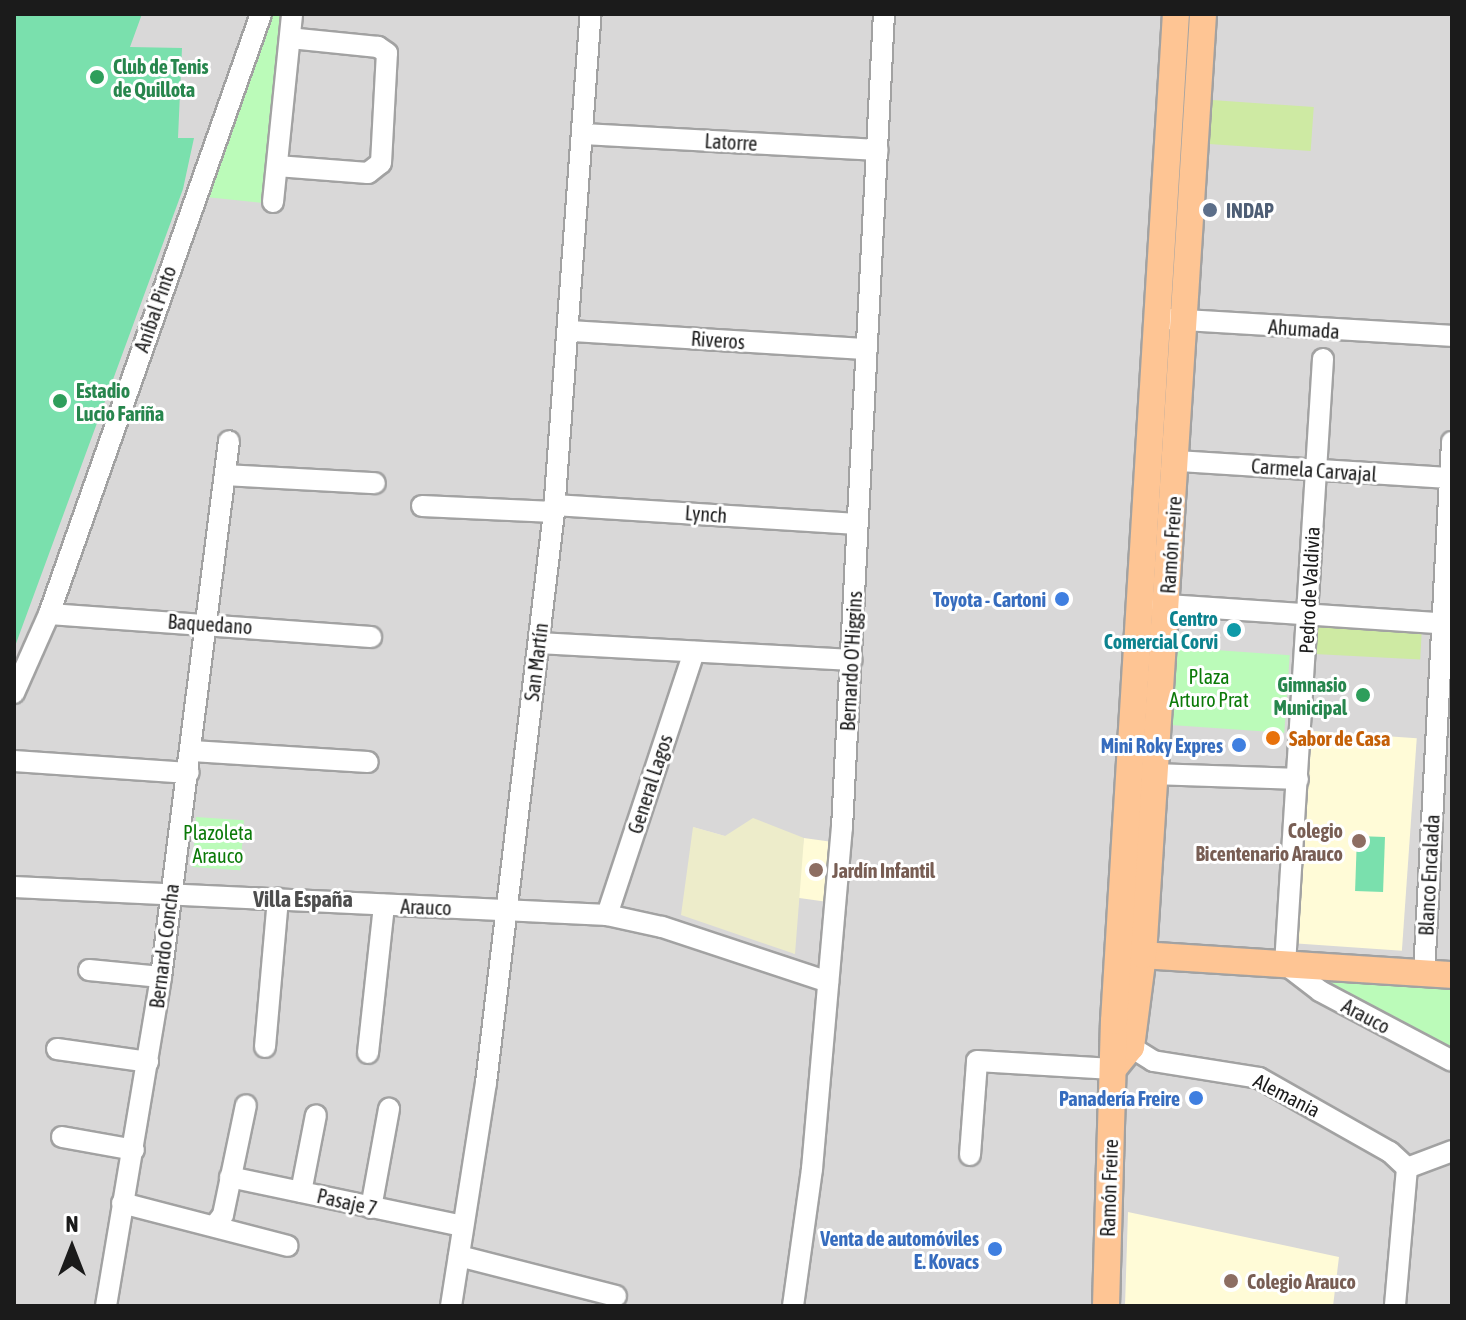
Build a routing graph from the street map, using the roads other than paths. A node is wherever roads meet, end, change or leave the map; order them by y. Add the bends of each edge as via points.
1 (261, 14) edge
2 (292, 14) edge
3 (591, 14) edge
4 (884, 14) edge
5 (1176, 14) edge
6 (1203, 14) edge
7 (290, 38) junction
8 (584, 134) junction
9 (878, 150) junction
10 (277, 166) junction
11 (273, 202) dead end
12 (1156, 318) junction
13 (1185, 321) junction
14 (571, 331) junction
15 (1452, 336) edge
16 (866, 349) junction
17 (1323, 359) dead end
18 (229, 441) dead end
19 (1452, 442) edge
20 (1178, 461) junction
21 (1315, 470) junction
22 (225, 475) junction
23 (1450, 478) junction
24 (375, 483) dead end
25 (422, 506) dead end
26 (554, 508) junction
27 (857, 524) junction
28 (1139, 604) junction
29 (1167, 605) junction
30 (49, 614) junction
31 (1309, 614) junction
32 (208, 624) junction
33 (1447, 624) edge
34 (371, 637) dead end
35 (539, 643) junction
36 (694, 652) junction
37 (852, 660) junction
38 (14, 693) edge
39 (192, 751) junction
40 (14, 761) edge
41 (368, 762) dead end
42 (189, 773) junction
43 (1155, 774) junction
44 (1298, 779) junction
45 (1443, 788) edge
46 (14, 887) edge
47 (170, 893) junction
48 (278, 899) junction
49 (384, 905) junction
50 (506, 910) junction
51 (607, 915) junction
52 (1131, 955) junction
53 (1285, 964) junction
54 (89, 970) dead end
55 (1424, 974) junction
56 (1452, 975) edge
57 (161, 977) junction
58 (828, 982) junction
59 (1114, 1021) junction
60 (265, 1047) dead end
61 (1131, 1047) junction
62 (57, 1049) dead end
63 (368, 1053) dead end
64 (1452, 1061) edge
65 (148, 1062) junction
66 (1113, 1069) junction
67 (246, 1105) dead end
68 (389, 1109) dead end
69 (316, 1115) dead end
70 (62, 1137) dead end
71 (134, 1150) junction
72 (1452, 1151) edge
73 (970, 1155) dead end
74 (1407, 1168) junction
75 (230, 1177) junction
76 (301, 1192) junction
77 (122, 1203) junction
78 (371, 1208) junction
79 (216, 1224) junction
80 (463, 1226) junction
81 (288, 1246) dead end
82 (459, 1256) junction
83 (616, 1296) dead end
84 (106, 1306) edge
85 (451, 1306) edge
86 (794, 1306) edge
87 (1103, 1306) edge
88 (1395, 1306) edge

1 - 30 street, Aníbal Pinto
2 - 7 street
3 - 8 street, San Martín
4 - 9 street, Bernardo O'Higgins
5 - 12 main road, Ramón Freire
6 - 13 main road, Ramón Freire
7 - 10 street
7 - 10 street via 378,47 387,53 377,170
8 - 9 street, Latorre
8 - 14 street, San Martín
9 - 16 street, Bernardo O'Higgins
10 - 11 street
12 - 13 street, Ahumada
12 - 28 main road, Ramón Freire
13 - 15 street, Ahumada
13 - 20 main road, Ramón Freire
14 - 16 street, Riveros
14 - 26 street, San Martín
16 - 27 street, Bernardo O'Higgins
17 - 21 street, Pedro de Valdivia
18 - 22 street, Bernardo Concha
19 - 23 street, Blanco Encalada
20 - 21 street, Carmela Carvajal
20 - 29 main road, Ramón Freire
21 - 23 street, Carmela Carvajal
21 - 31 street, Pedro de Valdivia
22 - 24 street
22 - 32 street, Bernardo Concha
23 - 33 street, Blanco Encalada
25 - 26 street, Lynch
26 - 27 street, Lynch
26 - 35 street, San Martín
27 - 37 street, Bernardo O'Higgins
28 - 29 street
28 - 52 main road, Ramón Freire
29 - 31 street
29 - 43 main road, Ramón Freire
30 - 32 street, Baquedano
30 - 38 street, Aníbal Pinto
31 - 33 street
31 - 44 street, Pedro de Valdivia
32 - 34 street, Baquedano
32 - 39 street, Bernardo Concha
33 - 45 street, Blanco Encalada
35 - 36 street
35 - 50 street, San Martín
36 - 37 street
36 - 51 street, General Lagos
37 - 58 street, Bernardo O'Higgins
39 - 41 street
39 - 42 street, Bernardo Concha
40 - 42 street
42 - 47 street, Bernardo Concha
43 - 44 street
43 - 52 main road, Ramón Freire
44 - 53 street, Pedro de Valdivia
45 - 55 street, Blanco Encalada
46 - 47 street, Arauco
47 - 48 street, Arauco
47 - 57 street, Bernardo Concha
48 - 49 street, Arauco
48 - 60 street
49 - 50 street, Arauco
49 - 63 street
50 - 51 street, Arauco
50 - 80 street, San Martín
51 - 58 street, Arauco via 662,927
52 - 53 main road, Arauco
52 - 59 main road, Ramón Freire
52 - 61 main road, Ramón Freire
53 - 55 main road, Arauco
53 - 64 street, Arauco via 1320,991
54 - 57 street
55 - 56 main road, Arauco
57 - 65 street, Bernardo Concha
58 - 86 street, Bernardo O'Higgins
59 - 61 main road
59 - 66 main road, Ramón Freire
61 - 66 main road
61 - 74 street, Alemania via 1153,1061 1259,1078 1390,1152
62 - 65 street
65 - 71 street, Bernardo Concha
66 - 73 street via 977,1061
66 - 87 main road, Ramón Freire
67 - 75 street
68 - 78 street
69 - 76 street
70 - 71 street
71 - 77 street, Bernardo Concha
72 - 74 street
74 - 88 street
75 - 76 street, Pasaje 7
75 - 79 street
76 - 78 street, Pasaje 7
77 - 79 street
77 - 84 street, Bernardo Concha
78 - 80 street, Pasaje 7
79 - 81 street
80 - 82 street, San Martín
82 - 83 street
82 - 85 street, San Martín

